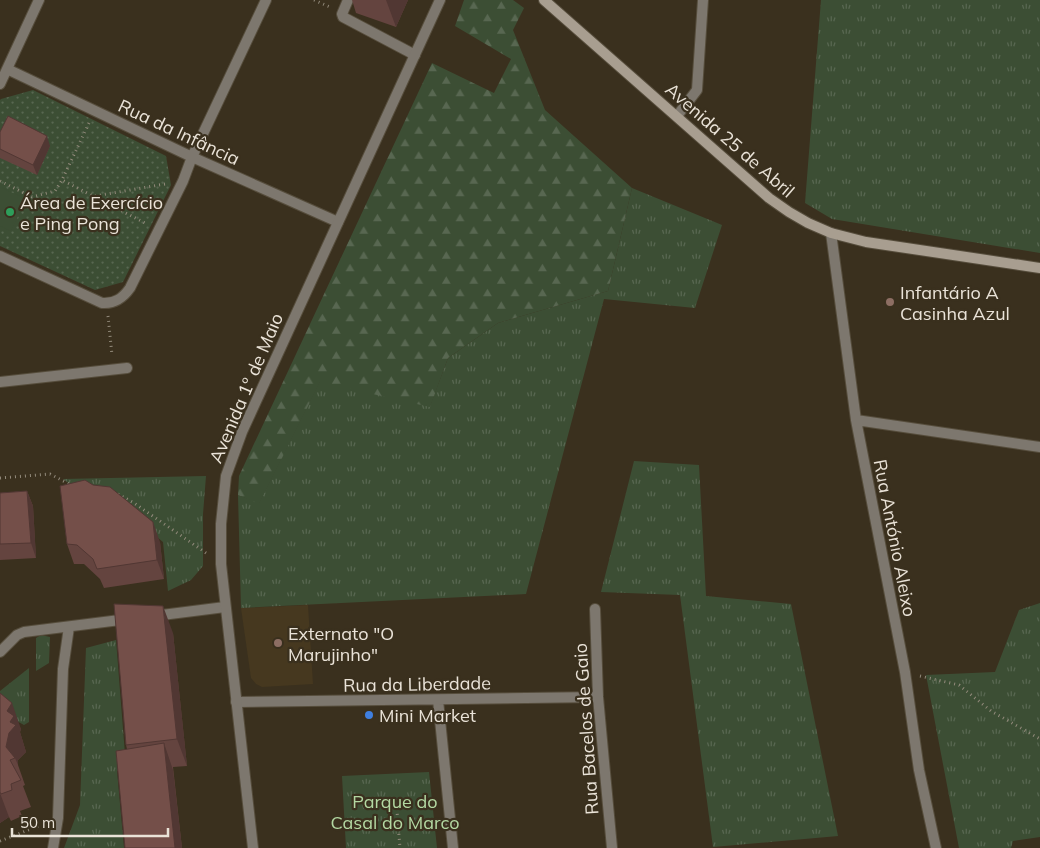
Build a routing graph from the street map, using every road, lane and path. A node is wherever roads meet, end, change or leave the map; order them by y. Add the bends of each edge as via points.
1 (39, 0) edge
2 (266, 0) edge
3 (348, 0) edge
4 (440, 0) edge
5 (544, 0) edge
6 (703, 0) edge
7 (415, 54) junction
8 (7, 69) junction
9 (0, 84) edge
10 (95, 111) junction
11 (677, 116) junction
12 (192, 157) junction
13 (62, 180) junction
14 (0, 181) edge
15 (183, 181) junction
16 (94, 196) junction
17 (338, 222) junction
18 (159, 230) junction
19 (831, 232) junction
20 (0, 256) edge
21 (1040, 268) edge
22 (107, 303) junction
23 (127, 368) dead end
24 (113, 370) junction
25 (0, 382) edge
26 (856, 420) junction
27 (1040, 447) edge
28 (0, 478) edge
29 (79, 486) edge
30 (112, 491) edge
31 (221, 564) junction
32 (225, 607) junction
33 (595, 608) dead end
34 (68, 627) junction
35 (0, 652) edge
36 (905, 672) junction
37 (598, 697) junction
38 (438, 700) junction
39 (236, 702) junction
40 (1040, 739) edge
41 (396, 799) dead end
42 (58, 818) junction
43 (0, 841) edge
44 (53, 848) edge
45 (253, 848) edge
46 (400, 848) edge
47 (453, 848) edge
48 (612, 848) edge
49 (936, 848) edge

1 - 8 street
2 - 12 street
3 - 7 street via 343,17
4 - 7 street, Avenida 1º de Maio
5 - 11 main road, Avenida 25 de Abril
6 - 11 street via 697,90
7 - 17 street, Avenida 1º de Maio
8 - 9 street
8 - 10 street, Rua da Infância
10 - 12 street, Rua da Infância
10 - 13 path
11 - 19 main road, Avenida 25 de Abril via 769,198 789,212
12 - 15 street
12 - 17 street, Rua da Infância
13 - 14 path via 55,191 32,197
13 - 16 path
15 - 16 path
15 - 18 street
16 - 18 path
17 - 31 street, Avenida 1º de Maio via 242,432 226,476 220,524
18 - 22 street via 127,292 119,300
19 - 21 main road, Avenida 25 de Abril via 866,242
19 - 26 street, Rua António Aleixo
20 - 22 street
22 - 24 path
23 - 24 street
24 - 25 street
26 - 27 street
26 - 36 street, Rua António Aleixo
28 - 29 path via 50,474
30 - 31 path
31 - 32 street, Avenida 1º de Maio
32 - 34 street
32 - 39 street, Avenida 1º de Maio
33 - 37 street, Rua Bacelos de Gaio
34 - 35 street via 24,632
34 - 42 street via 63,669
36 - 40 path via 959,685 991,711
36 - 49 street, Rua António Aleixo via 919,770
37 - 38 street, Rua da Liberdade
37 - 48 street, Rua Bacelos de Gaio
38 - 39 street, Rua da Liberdade
38 - 47 street
39 - 45 street, Avenida 1º de Maio
41 - 46 path
42 - 43 path
42 - 44 street

